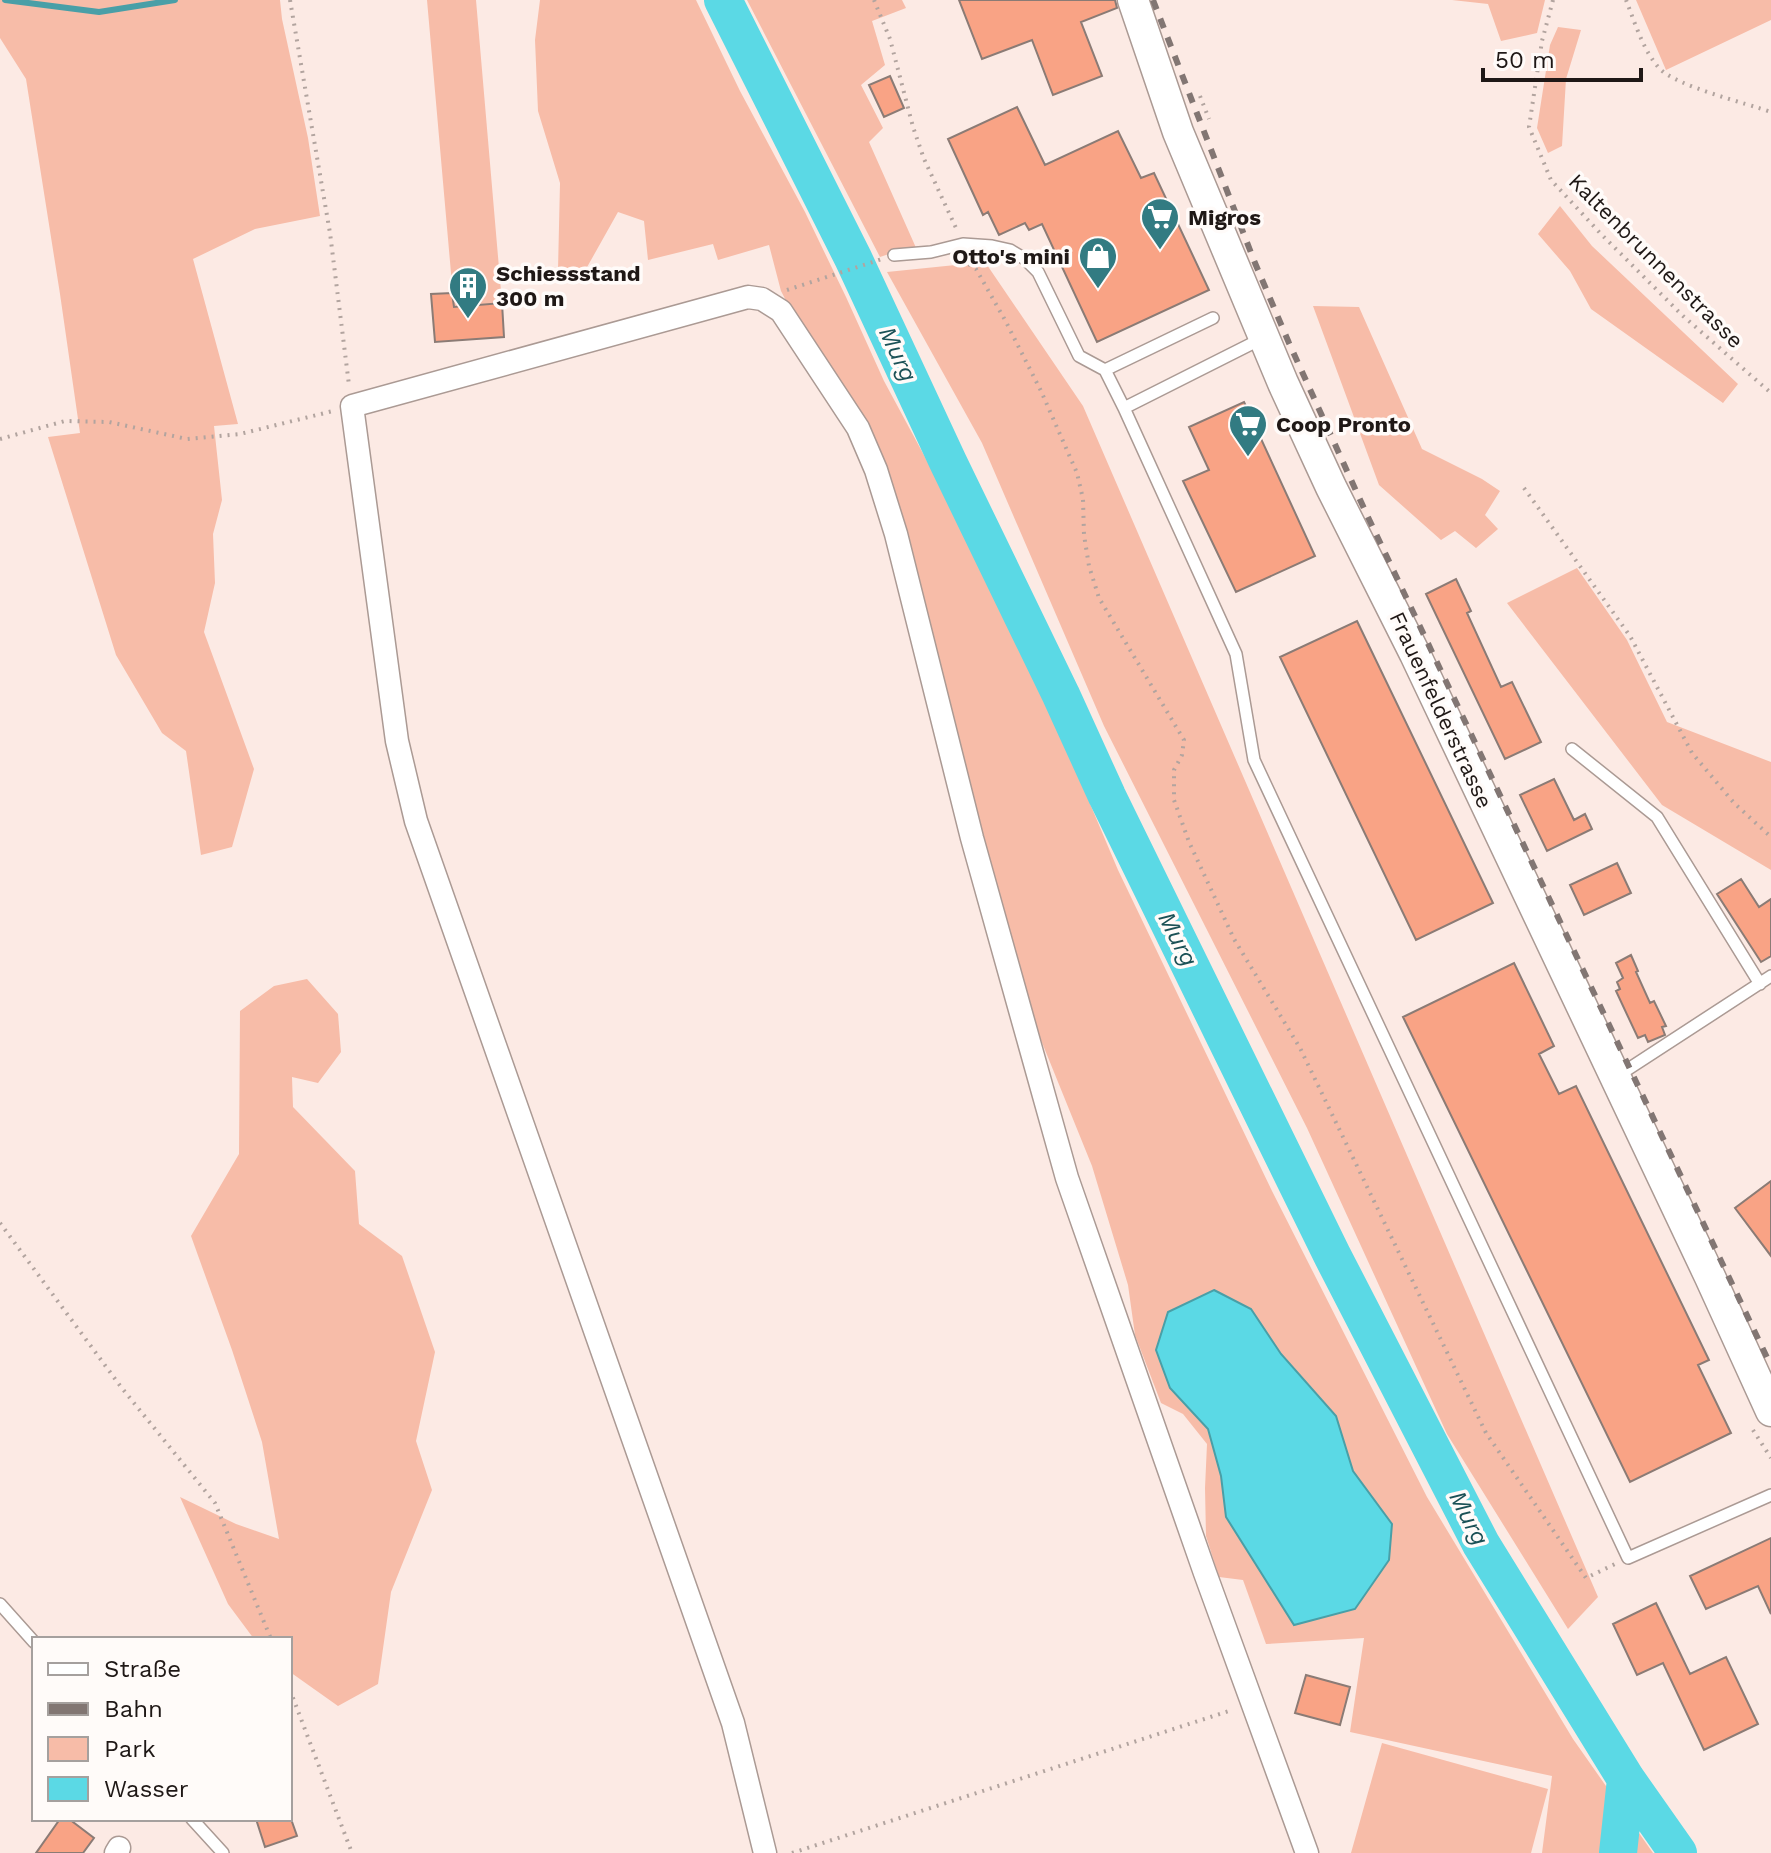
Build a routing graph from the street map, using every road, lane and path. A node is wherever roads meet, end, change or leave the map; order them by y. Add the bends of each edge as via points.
1 (290, 0) edge
2 (874, 0) edge
3 (1133, 0) edge
4 (1553, 0) edge
5 (1626, 0) edge
6 (1200, 96) dead end
7 (1771, 112) edge
8 (1209, 119) dead end
9 (963, 244) junction
10 (931, 252) junction
11 (894, 255) joint
12 (762, 299) junction
13 (1213, 318) dead end
14 (1264, 338) junction
15 (1105, 370) junction
16 (1771, 393) edge
17 (352, 406) junction
18 (1124, 408) junction
19 (0, 439) edge
20 (1524, 488) dead end
21 (1572, 749) dead end
22 (1771, 837) edge
23 (1771, 976) edge
24 (1760, 984) junction
25 (1615, 1077) junction
26 (0, 1223) edge
27 (1771, 1411) edge
28 (1765, 1449) dead end
29 (1771, 1458) edge
30 (1771, 1495) edge
31 (1628, 1558) junction
32 (0, 1604) edge
33 (270, 1637) edge
34 (32, 1640) edge
35 (292, 1695) edge
36 (1253, 1703) junction
37 (194, 1821) edge
38 (223, 1853) edge
39 (352, 1853) edge
40 (765, 1853) edge
41 (792, 1853) edge
42 (1307, 1853) edge

1 - 17 path via 330,233
2 - 9 path via 924,159
3 - 14 main road, Frauenfelderstrasse via 1178,132
4 - 16 path, Kaltenbrunnenstrasse via 1529,127 1551,180 1683,316
5 - 7 path via 1660,70 1677,81
6 - 8 path
9 - 10 lane
9 - 15 lane via 1010,250 1025,259 1038,272 1079,356
10 - 11 lane
10 - 31 path via 961,259 976,269 1041,391 1077,473 1089,566 1099,598 1184,740 1174,770 1174,800 1189,842 1234,939 1300,1048 1486,1433 1586,1578
11 - 12 path
12 - 17 street via 724,296
12 - 36 street via 781,311 858,428 876,470 1067,1178
13 - 15 lane
14 - 18 lane
14 - 25 main road, Frauenfelderstrasse
15 - 18 lane
17 - 19 path via 240,434 187,439 109,422 65,421
17 - 40 street via 397,741 416,821 733,1723
18 - 31 lane via 1236,654 1254,760
20 - 22 path via 1630,636 1692,753
21 - 24 lane via 1657,817
23 - 24 lane
24 - 25 lane
25 - 27 main road, Frauenfelderstrasse
26 - 33 path via 215,1503
28 - 29 path
30 - 31 lane
32 - 34 lane
35 - 39 path
36 - 41 path
36 - 42 street
37 - 38 lane

